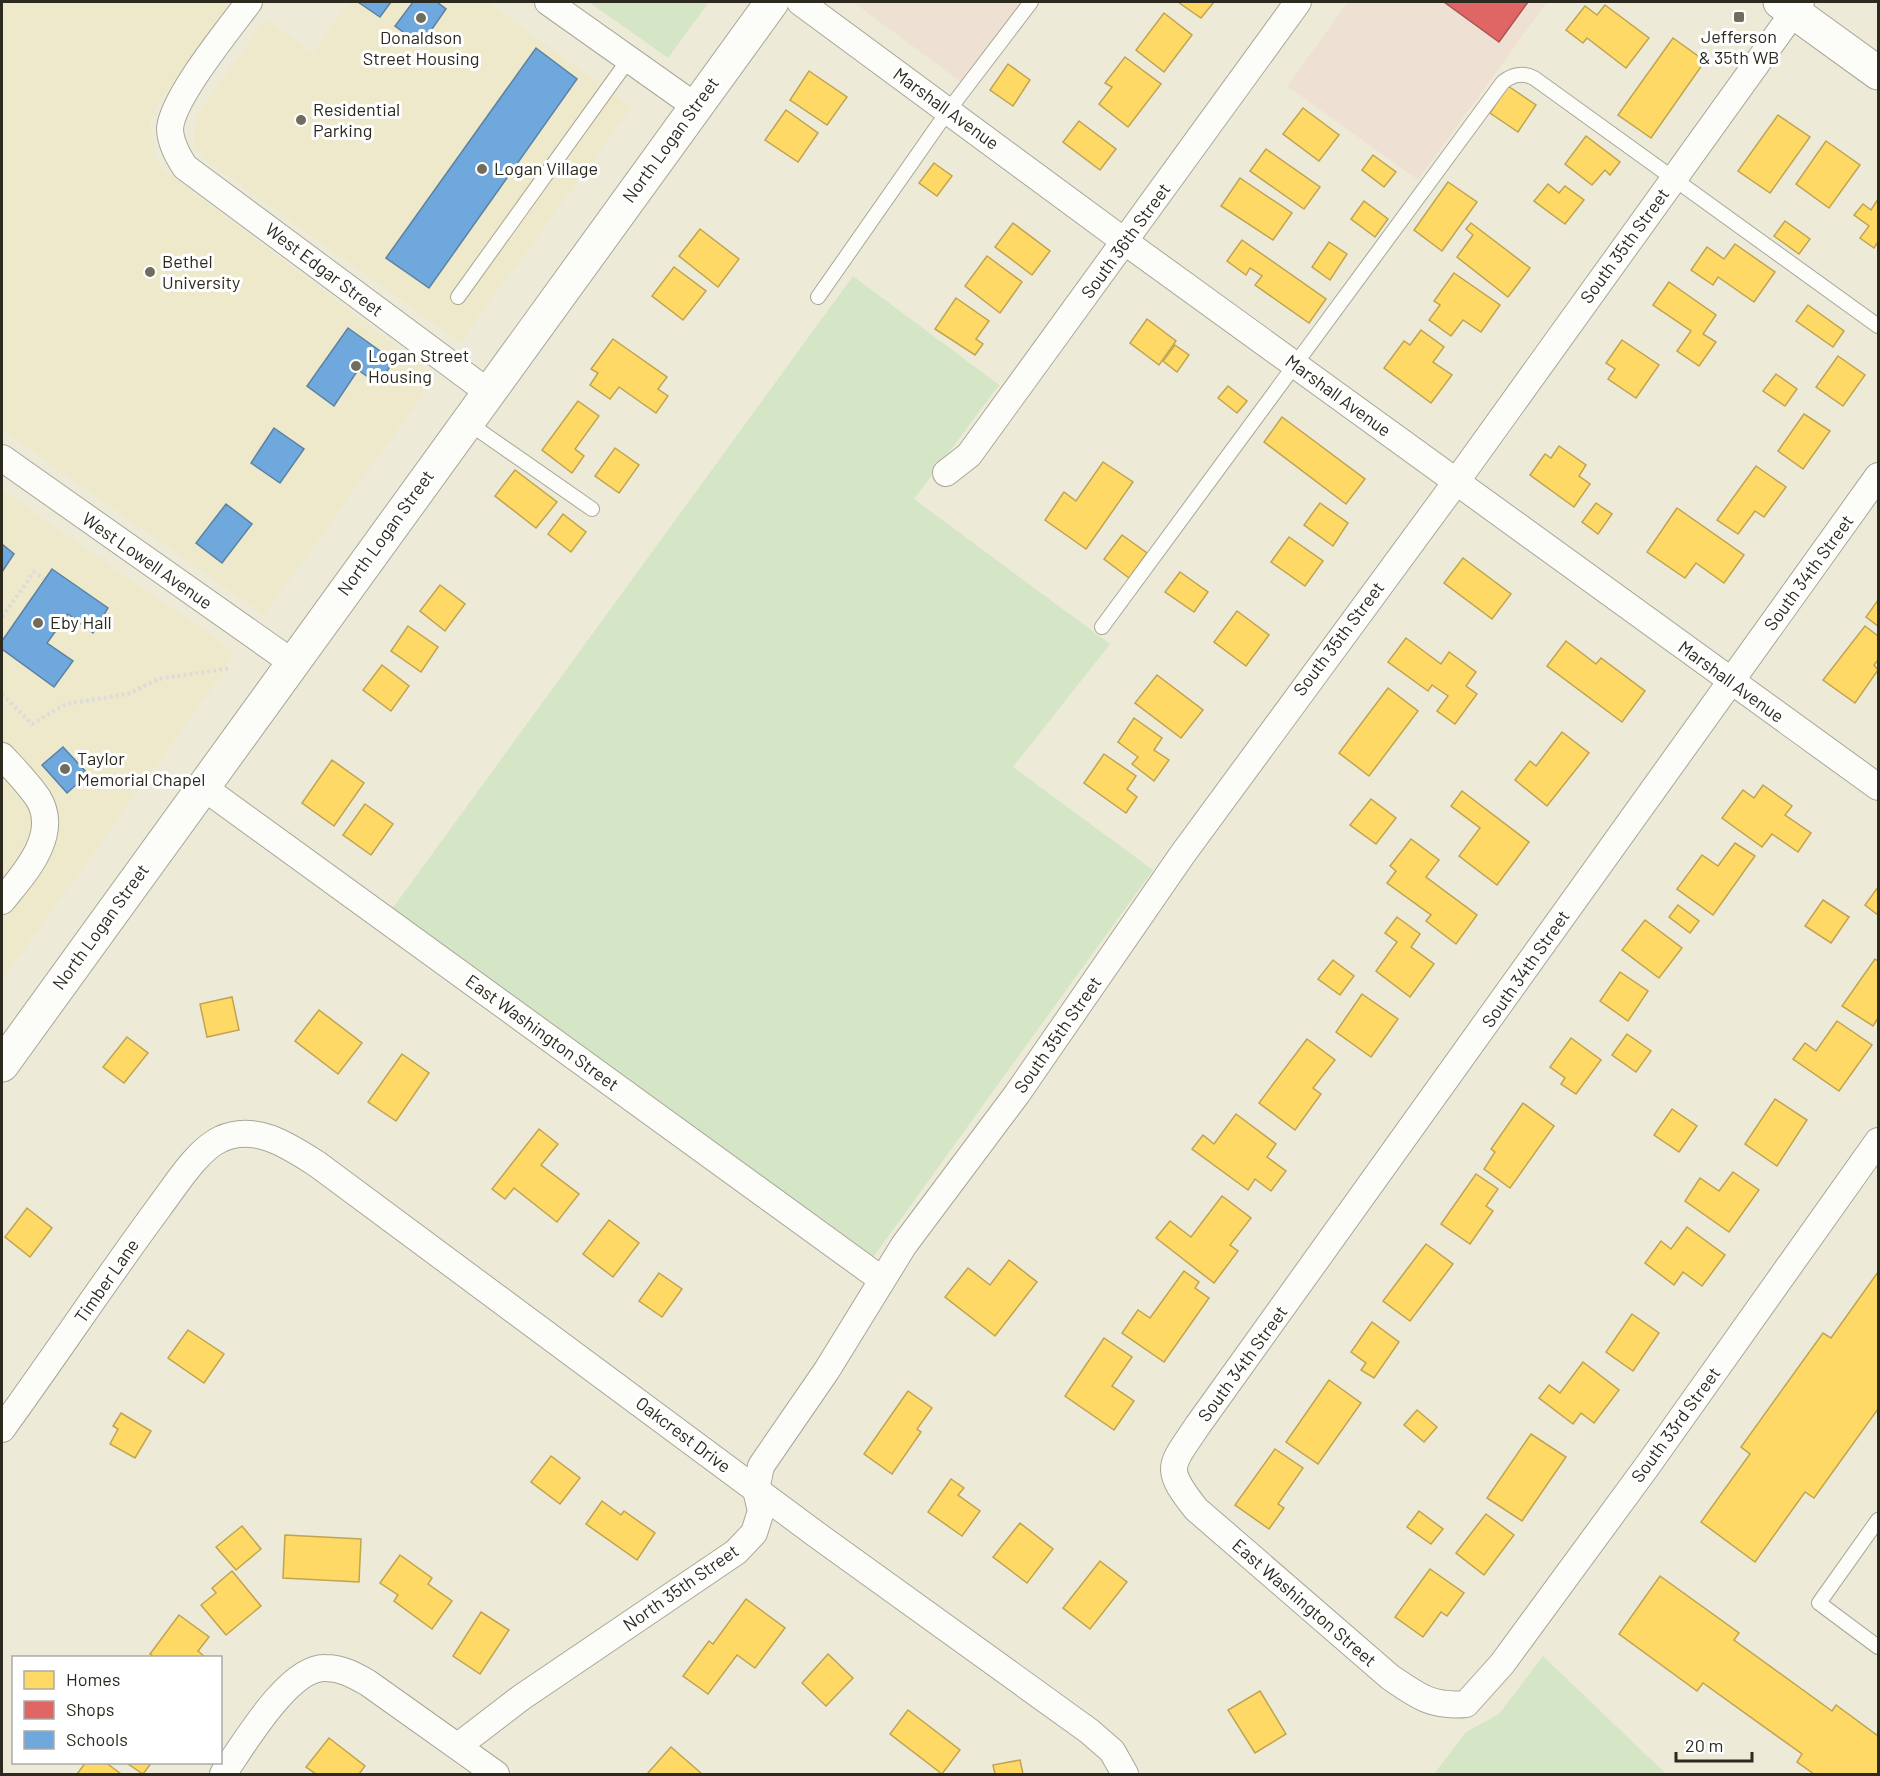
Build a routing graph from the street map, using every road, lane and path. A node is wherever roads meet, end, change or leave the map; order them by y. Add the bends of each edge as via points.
1 (249, 2) edge
2 (548, 2) edge
3 (771, 2) edge
4 (800, 2) edge
5 (1031, 2) edge
6 (1298, 2) edge
7 (1792, 5) edge
8 (629, 59) junction
9 (1878, 73) edge
10 (695, 106) junction
11 (948, 111) junction
12 (1674, 178) junction
13 (1124, 241) junction
14 (458, 297) dead end
15 (818, 297) dead end
16 (1878, 326) edge
17 (1297, 365) junction
18 (488, 392) junction
19 (466, 422) junction
20 (2, 458) edge
21 (946, 473) dead end
22 (1878, 476) edge
23 (1456, 482) junction
24 (592, 509) dead end
25 (44, 579) dead end
26 (2, 617) edge
27 (1102, 627) dead end
28 (293, 663) junction
29 (231, 668) dead end
30 (1731, 682) junction
31 (2, 694) edge
32 (2, 756) edge
33 (203, 787) junction
34 (1878, 787) edge
35 (2, 901) edge
36 (2, 1065) edge
37 (220, 1139) joint
38 (1878, 1141) edge
39 (881, 1279) junction
40 (2, 1429) edge
41 (1174, 1461) joint
42 (756, 1490) junction
43 (1878, 1520) edge
44 (1878, 1647) edge
45 (1467, 1704) joint
46 (458, 1746) junction
47 (223, 1774) edge
48 (496, 1774) edge
49 (1125, 1774) edge

1 - 18 street, West Edgar Street via 178,104 172,119 171,138 185,167
2 - 8 street
3 - 10 street, North Logan Street
4 - 11 street, Marshall Avenue
5 - 11 lane
6 - 13 street, South 36th Street
7 - 9 street
7 - 12 street, South 35th Street
8 - 10 street
8 - 14 lane
10 - 18 street, North Logan Street
11 - 13 street, Marshall Avenue
11 - 15 lane
12 - 16 lane
12 - 17 lane via 1534,78 1522,75 1508,79
12 - 23 street, South 35th Street
13 - 17 street, Marshall Avenue
13 - 21 street, South 36th Street via 969,455
17 - 23 street, Marshall Avenue
17 - 27 lane
18 - 19 street, North Logan Street
19 - 24 lane
19 - 28 street, North Logan Street
20 - 28 street, West Lowell Avenue
22 - 30 street, South 34th Street
23 - 30 street, Marshall Avenue
23 - 39 street, South 35th Street via 1182,855 1023,1085
25 - 26 path via 34,572
28 - 33 street, North Logan Street
29 - 31 path via 158,680 128,694 66,704 32,724
30 - 34 street, Marshall Avenue
30 - 41 street, South 34th Street
32 - 35 street via 39,800 44,813 38,854
33 - 36 street, North Logan Street
33 - 39 street, East Washington Street
37 - 40 street, Timber Lane via 186,1171
37 - 42 street, Oakcrest Drive via 246,1133 280,1140 317,1164
38 - 45 street, South 33rd Street via 1641,1474 1502,1664
39 - 42 street, North 35th Street via 827,1370 761,1466
41 - 45 street, East Washington Street via 1177,1485 1196,1509 1390,1677 1424,1700 1446,1706
42 - 46 street, North 35th Street via 761,1511 754,1533 736,1552 522,1697
42 - 49 street, Oakcrest Drive via 1089,1731 1112,1750
43 - 44 lane via 1819,1604
46 - 47 street via 348,1671 323,1667 302,1674 285,1689
46 - 48 street

